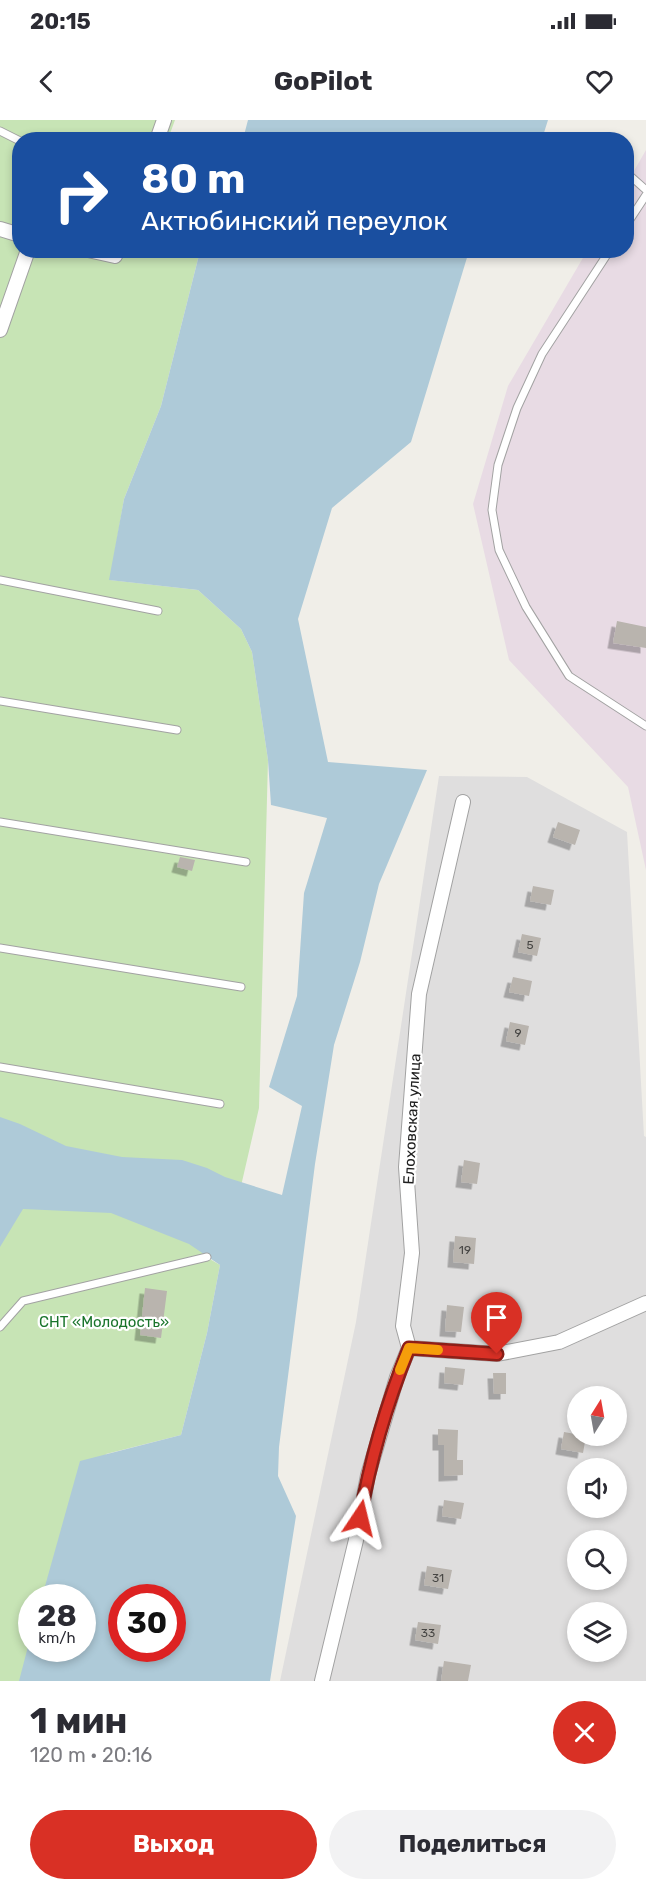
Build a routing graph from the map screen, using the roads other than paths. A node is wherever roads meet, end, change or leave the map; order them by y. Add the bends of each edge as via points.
1 (634, 179) edge
2 (646, 190) edge
3 (646, 195) edge
4 (634, 214) edge
5 (25, 258) edge
6 (605, 258) edge
7 (0, 330) edge
8 (0, 580) edge
9 (158, 611) dead end
10 (0, 701) edge
11 (646, 726) edge
12 (177, 730) dead end
13 (463, 801) dead end
14 (0, 822) edge
15 (246, 862) dead end
16 (0, 948) edge
17 (241, 987) dead end
18 (0, 1067) edge
19 (220, 1104) dead end
20 (207, 1257) dead end
21 (646, 1303) edge
22 (0, 1327) edge
23 (409, 1348) junction
24 (322, 1681) edge

1 - 2 lane
3 - 4 lane
5 - 7 street
6 - 11 lane via 542,354 517,408 498,465 492,510 499,550 526,607 569,676
8 - 9 lane
10 - 12 lane
13 - 23 street, Елоховская улица via 419,994 406,1167 412,1253 403,1326
14 - 15 lane
16 - 17 lane
18 - 19 lane
20 - 22 lane via 23,1301
21 - 23 street via 560,1342 497,1354
23 - 24 street via 368,1474

